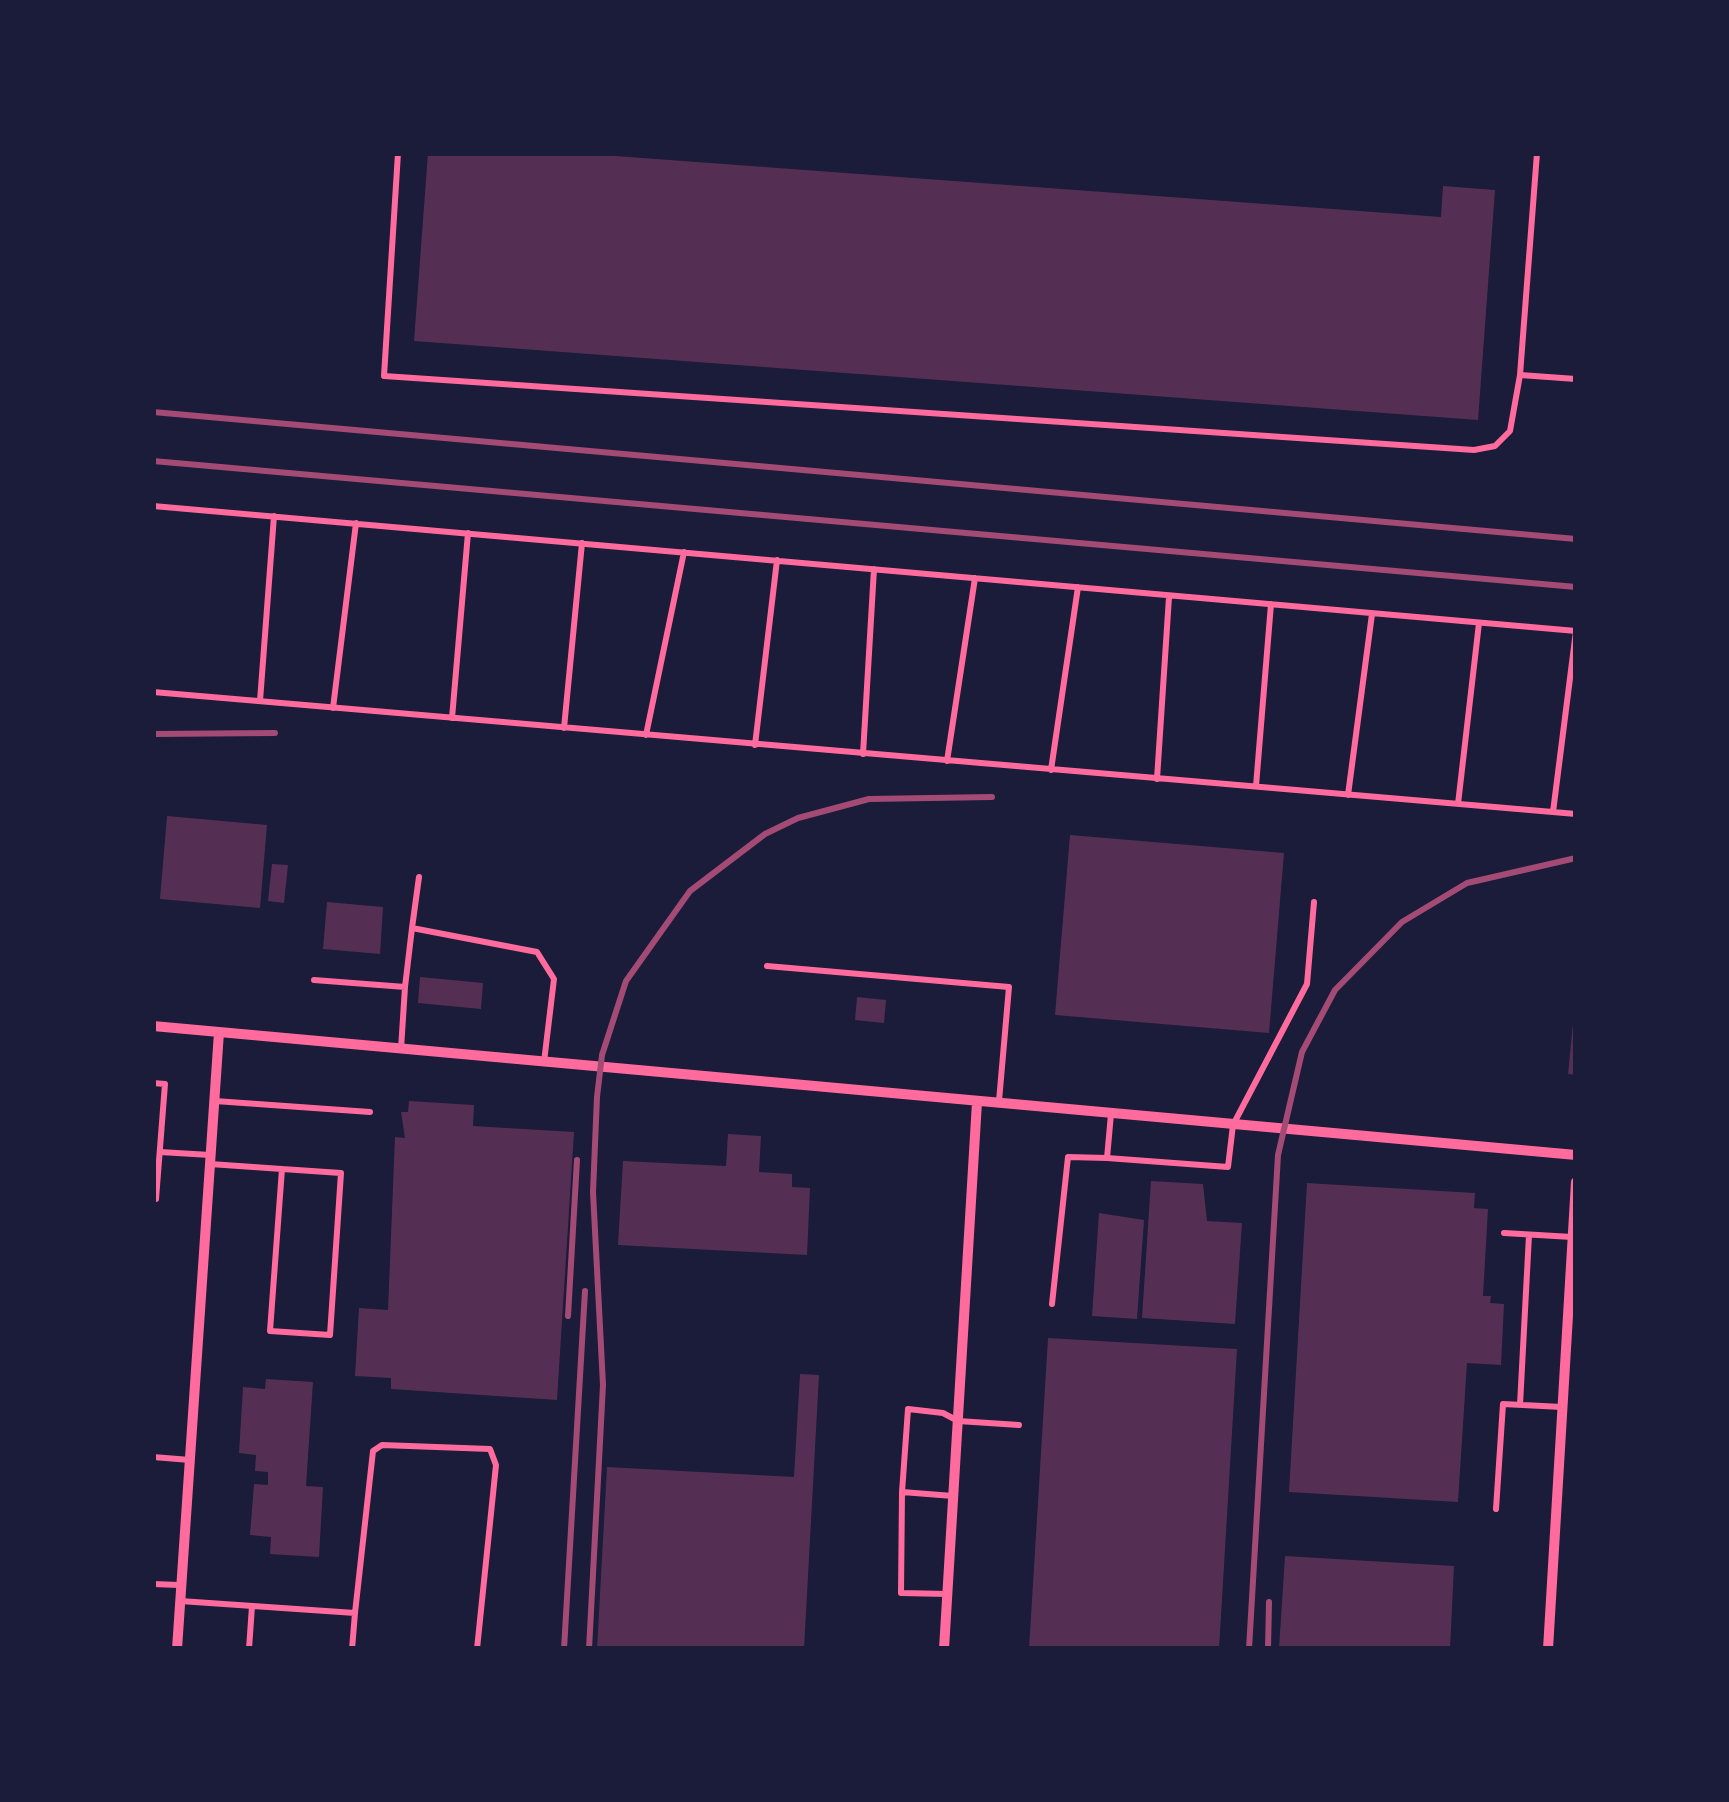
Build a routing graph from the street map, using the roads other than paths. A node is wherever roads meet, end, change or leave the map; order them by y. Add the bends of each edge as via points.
1 (398, 153) edge
2 (1537, 153) edge
3 (1520, 375) junction
4 (1576, 379) edge
5 (153, 506) edge
6 (274, 516) junction
7 (356, 524) junction
8 (468, 533) junction
9 (582, 543) junction
10 (683, 552) junction
11 (777, 560) junction
12 (874, 569) junction
13 (975, 578) junction
14 (1078, 587) junction
15 (1169, 595) junction
16 (1271, 604) junction
17 (1372, 613) junction
18 (1479, 622) junction
19 (153, 692) edge
20 (260, 701) junction
21 (333, 708) junction
22 (452, 718) junction
23 (565, 728) junction
24 (646, 735) junction
25 (755, 745) junction
26 (862, 754) junction
27 (947, 761) junction
28 (1051, 770) junction
29 (1156, 779) junction
30 (1256, 787) junction
31 (1348, 795) junction
32 (1458, 804) junction
33 (1552, 812) junction
34 (1576, 814) edge
35 (419, 877) dead end
36 (1313, 902) dead end
37 (412, 928) junction
38 (767, 966) dead end
39 (314, 980) dead end
40 (405, 987) junction
41 (153, 1026) edge
42 (219, 1032) junction
43 (401, 1049) junction
44 (544, 1062) junction
45 (153, 1083) edge
46 (214, 1101) junction
47 (977, 1102) junction
48 (999, 1104) junction
49 (370, 1112) dead end
50 (1111, 1114) junction
51 (1233, 1125) junction
52 (157, 1135) edge
53 (160, 1152) junction
54 (1576, 1155) edge
55 (1107, 1158) junction
56 (210, 1159) junction
57 (282, 1168) junction
58 (1576, 1182) edge
59 (156, 1198) edge
60 (1504, 1233) dead end
61 (1529, 1234) junction
62 (1573, 1237) junction
63 (1052, 1304) dead end
64 (1520, 1405) junction
65 (1563, 1407) junction
66 (958, 1421) junction
67 (1019, 1425) dead end
68 (153, 1457) edge
69 (190, 1460) junction
70 (902, 1492) junction
71 (953, 1496) junction
72 (1496, 1509) dead end
73 (153, 1583) edge
74 (181, 1586) junction
75 (947, 1594) junction
76 (180, 1601) junction
77 (252, 1606) junction
78 (355, 1613) junction
79 (177, 1649) edge
80 (249, 1649) edge
81 (352, 1649) edge
82 (477, 1649) edge
83 (944, 1649) edge
84 (1548, 1649) edge

1 - 3 lane via 384,376 1474,450 1495,446 1510,431
2 - 3 lane
3 - 4 lane
5 - 6 lane
6 - 7 lane
6 - 20 lane
7 - 8 lane
7 - 21 lane
8 - 9 lane
8 - 22 lane
9 - 10 lane
9 - 23 lane
10 - 11 lane
10 - 24 lane
11 - 12 lane
11 - 25 lane
12 - 13 lane
12 - 26 lane
13 - 14 lane
13 - 27 lane
14 - 15 lane
14 - 28 lane
15 - 16 lane
15 - 29 lane
16 - 17 lane
16 - 30 lane
17 - 18 lane
17 - 31 lane
18 - 32 lane
18 - 33 lane via 1576,631
19 - 20 lane
20 - 21 lane
21 - 22 lane
22 - 23 lane
23 - 24 lane
24 - 25 lane
25 - 26 lane
26 - 27 lane
27 - 28 lane
28 - 29 lane
29 - 30 lane
30 - 31 lane
31 - 32 lane
32 - 33 lane
33 - 34 lane
35 - 37 lane
36 - 51 lane via 1307,984
37 - 40 lane
37 - 44 lane via 537,952 554,979
38 - 48 lane via 1010,986
39 - 40 lane
40 - 43 lane
41 - 42 street
42 - 43 street
42 - 46 street
43 - 44 street
44 - 47 street
45 - 52 lane via 165,1084
46 - 49 lane
46 - 56 street
47 - 48 street
47 - 66 street
48 - 50 street
50 - 51 street
50 - 55 lane
51 - 54 street
51 - 55 lane via 1228,1167
52 - 53 lane
53 - 56 lane
53 - 59 lane
55 - 63 lane via 1068,1156
56 - 57 lane
56 - 69 street
57 - 57 lane via 341,1172 330,1335 270,1330
58 - 62 street
60 - 61 lane
61 - 62 lane
61 - 64 lane
62 - 65 street
64 - 65 lane
64 - 72 lane via 1503,1403
65 - 84 street
66 - 67 lane
66 - 70 lane via 908,1409
66 - 71 street
68 - 69 lane
69 - 74 street
70 - 71 lane
70 - 75 lane via 901,1593
71 - 75 street
73 - 74 lane
74 - 76 street
75 - 83 street
76 - 77 lane
76 - 79 street
77 - 78 lane
77 - 80 lane
78 - 81 lane
78 - 82 lane via 374,1450 490,1450 496,1466

